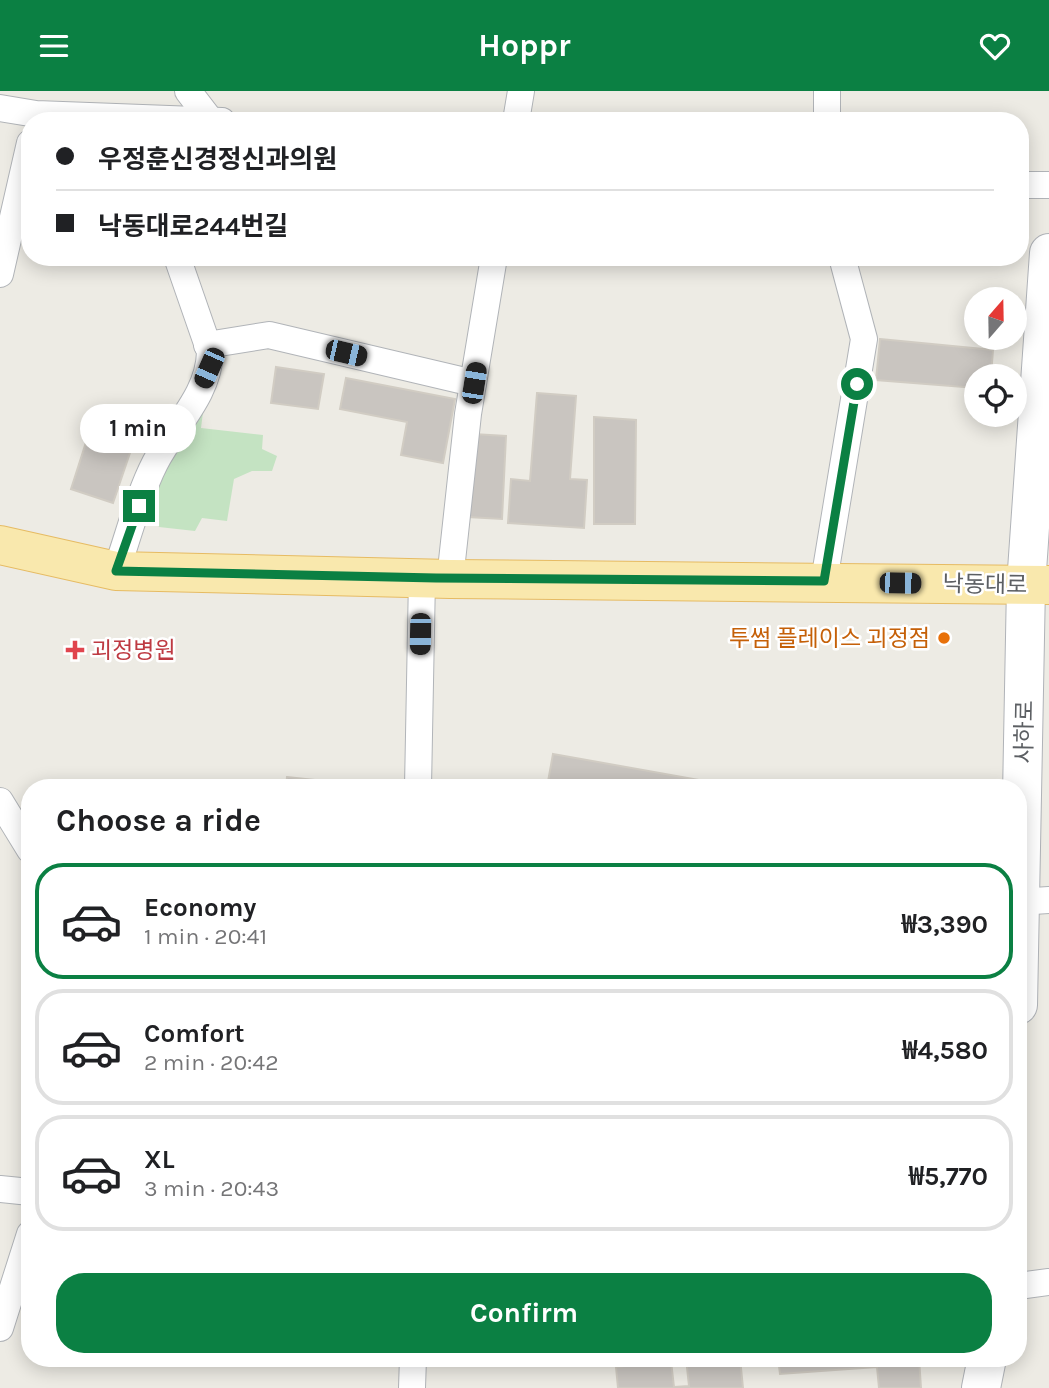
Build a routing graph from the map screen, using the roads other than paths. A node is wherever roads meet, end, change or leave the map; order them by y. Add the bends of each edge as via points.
1 (52, 91) edge
2 (188, 91) edge
3 (521, 91) edge
4 (827, 91) edge
5 (0, 108) edge
6 (40, 112) edge
7 (205, 112) edge
8 (518, 112) edge
9 (827, 112) edge
10 (21, 114) edge
11 (21, 182) edge
12 (1029, 185) edge
13 (1049, 185) edge
14 (1049, 253) edge
15 (180, 266) edge
16 (493, 266) edge
17 (844, 266) edge
18 (0, 274) edge
19 (207, 345) junction
20 (474, 383) junction
21 (0, 545) edge
22 (116, 571) junction
23 (436, 578) junction
24 (824, 581) junction
25 (1037, 585) edge
26 (419, 779) edge
27 (0, 801) edge
28 (21, 835) edge
29 (1030, 901) edge
30 (1027, 927) edge
31 (0, 1189) edge
32 (21, 1191) edge
33 (21, 1262) edge
34 (1049, 1282) edge
35 (1027, 1285) edge
36 (0, 1328) edge
37 (412, 1367) edge
38 (985, 1367) edge
39 (412, 1388) edge
40 (981, 1388) edge

1 - 6 street
2 - 7 street
3 - 8 street
4 - 9 street
5 - 10 street
11 - 18 street
12 - 13 street
14 - 25 street, 사하로
15 - 19 street
16 - 20 street
17 - 24 street via 864,339
19 - 20 street via 269,335
19 - 22 street via 209,368 195,401 155,463
20 - 23 street
21 - 22 main road, 낙동대로
22 - 23 main road, 낙동대로
23 - 24 main road, 낙동대로
23 - 26 street
24 - 25 main road, 낙동대로
25 - 29 street, 사하로
27 - 28 street
29 - 30 street, 사하로
31 - 32 street
33 - 36 street
34 - 35 street
37 - 39 street
38 - 40 street

